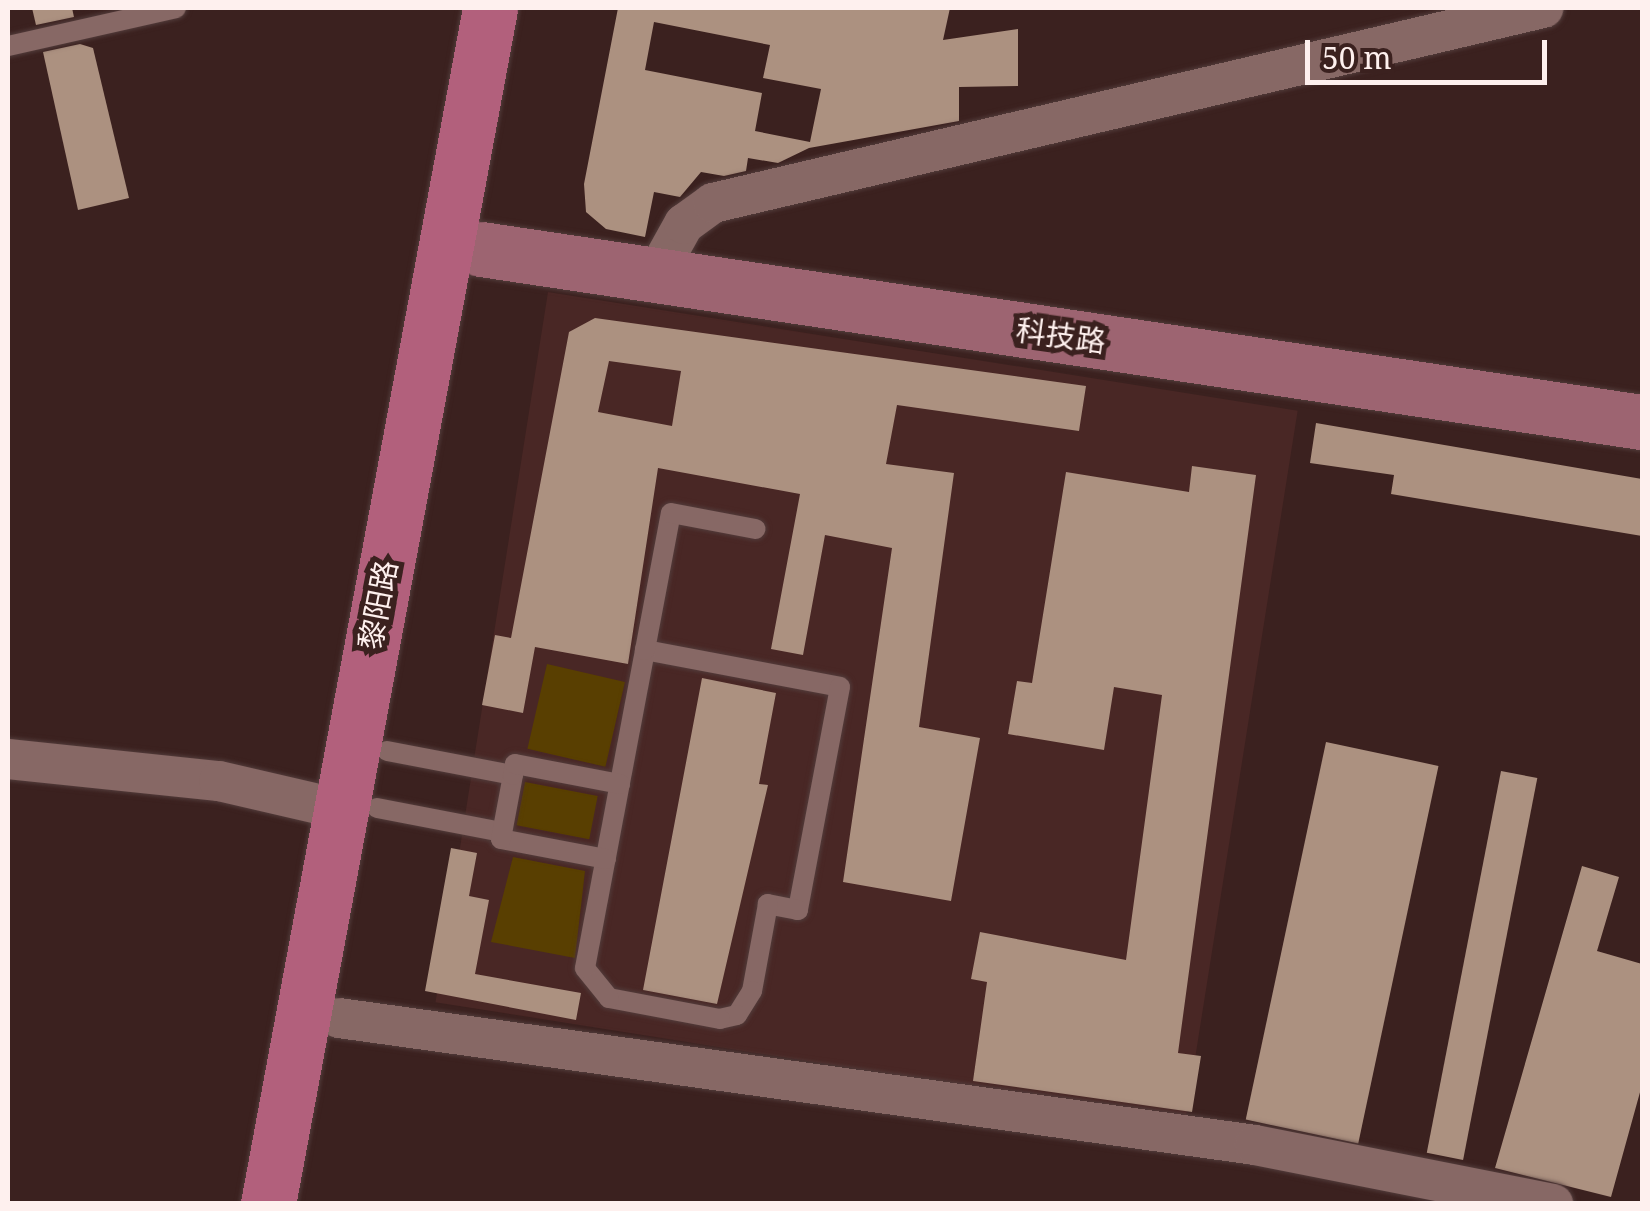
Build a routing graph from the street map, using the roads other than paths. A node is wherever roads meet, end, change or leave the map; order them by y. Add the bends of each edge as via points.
1 (176, 8) edge
2 (490, 8) edge
3 (526, 8) edge
4 (1543, 8) edge
5 (8, 46) edge
6 (480, 249) junction
7 (655, 276) junction
8 (1642, 422) edge
9 (756, 529) dead end
10 (645, 650) junction
11 (387, 751) junction
12 (8, 759) edge
13 (513, 775) junction
14 (620, 784) junction
15 (358, 808) junction
16 (502, 832) junction
17 (606, 859) junction
18 (339, 1018) junction
19 (268, 1204) edge
20 (306, 1204) edge
21 (1553, 1204) edge

1 - 5 lane
2 - 15 main road, 黎阳路
3 - 6 main road, 黎阳路
4 - 7 street via 713,203 684,224
6 - 7 street, 科技路
6 - 11 main road, 黎阳路
7 - 8 street, 科技路
9 - 10 lane via 671,513
10 - 14 lane
10 - 17 lane via 840,687 798,910 768,904 752,991 737,1015 609,998 595,987 585,968
11 - 13 lane
11 - 15 main road, 黎阳路
12 - 15 street via 219,781
13 - 14 lane via 515,764
13 - 16 lane
14 - 17 lane
15 - 16 lane
15 - 18 main road, 黎阳路
15 - 19 main road, 黎阳路
16 - 17 lane via 501,840
18 - 20 main road, 黎阳路
18 - 21 street via 1256,1145

